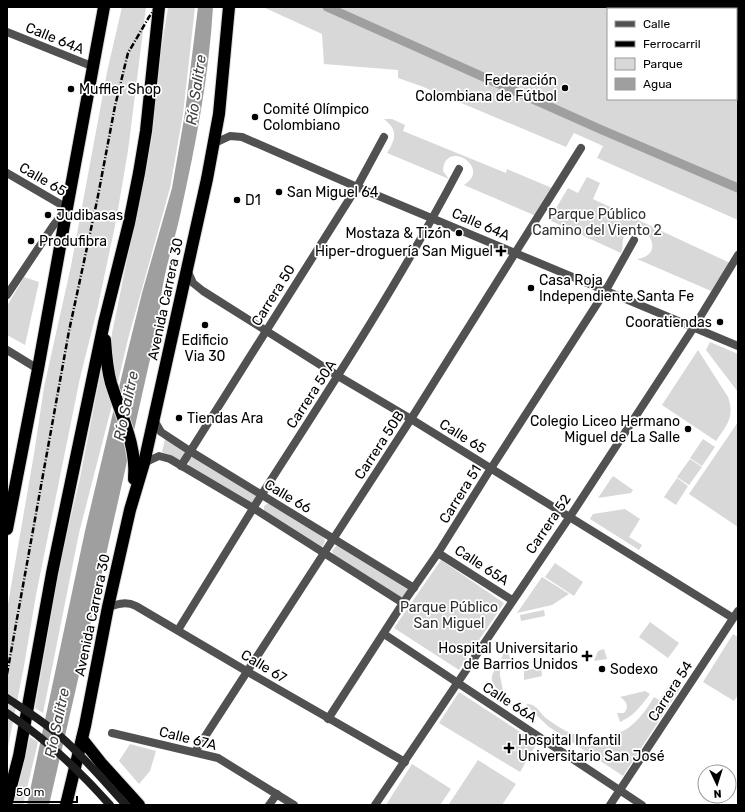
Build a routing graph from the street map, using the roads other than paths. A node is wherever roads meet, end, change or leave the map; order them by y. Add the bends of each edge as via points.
1 (104, 7) edge
2 (159, 7) edge
3 (229, 7) edge
4 (7, 32) edge
5 (94, 68) junction
6 (384, 137) dead end
7 (215, 143) junction
8 (581, 148) dead end
9 (460, 169) dead end
10 (7, 173) edge
11 (357, 186) junction
12 (67, 208) junction
13 (433, 218) junction
14 (634, 240) dead end
15 (516, 253) junction
16 (738, 255) edge
17 (187, 270) junction
18 (606, 290) junction
19 (7, 295) edge
20 (104, 323) junction
21 (694, 327) junction
22 (265, 331) junction
23 (738, 346) edge
24 (7, 350) edge
25 (38, 369) junction
26 (338, 376) junction
27 (411, 419) junction
28 (154, 420) junction
29 (190, 451) junction
30 (144, 463) junction
31 (181, 466) junction
32 (491, 468) junction
33 (261, 496) junction
34 (253, 508) junction
35 (130, 510) junction
36 (570, 516) junction
37 (7, 529) edge
38 (333, 539) junction
39 (438, 553) junction
40 (324, 554) junction
41 (414, 588) junction
42 (512, 600) junction
43 (403, 604) junction
44 (108, 608) junction
45 (736, 615) edge
46 (178, 630) junction
47 (384, 634) junction
48 (248, 672) junction
49 (458, 683) junction
50 (7, 698) edge
51 (7, 713) edge
52 (328, 719) junction
53 (112, 733) dead end
54 (82, 739) junction
55 (195, 752) junction
56 (405, 762) junction
57 (620, 790) junction
58 (277, 794) junction
59 (7, 802) edge
60 (66, 805) edge
61 (110, 805) edge
62 (126, 805) edge
63 (139, 805) edge
64 (269, 805) edge
65 (294, 805) edge
66 (375, 805) edge
67 (610, 805) edge
68 (642, 805) edge

1 - 5 highway
2 - 20 highway via 139,173
3 - 7 highway, Avenida Carrera 30
4 - 5 street, Calle 64A
5 - 12 highway
6 - 11 street, Carrera 50
7 - 11 street, Calle 64A via 230,136 242,137
7 - 17 highway, Avenida Carrera 30
8 - 15 street, Carrera 50B
9 - 13 street, Carrera 50A
10 - 12 street, Calle 65
11 - 13 street, Calle 64A
11 - 22 street, Carrera 50
12 - 19 street
12 - 25 highway
13 - 15 street, Calle 64A
13 - 26 street, Carrera 50A
14 - 18 street, Carrera 51
15 - 18 street, Calle 64A
15 - 27 street, Carrera 50B
16 - 21 street, Carrera 52
17 - 22 street, Calle 65 via 197,287
17 - 28 highway, Avenida Carrera 30
18 - 21 street, Calle 64A
18 - 32 street, Carrera 51
20 - 35 highway via 108,370 132,449 135,469
20 - 59 highway via 52,573 19,756
21 - 23 street, Calle 64A
21 - 36 street, Carrera 52
22 - 26 street, Calle 65
22 - 29 street, Carrera 50
24 - 25 street
25 - 37 highway
26 - 27 street, Calle 65
26 - 33 street, Carrera 50A
27 - 32 street, Calle 65
27 - 38 street, Carrera 50B
28 - 29 street, Calle 66 via 161,432
28 - 30 highway, Avenida Carrera 30
29 - 31 street, Carrera 50
29 - 33 street, Calle 66
30 - 31 street, Calle 66 via 162,456
30 - 35 highway, Avenida Carrera 30
31 - 34 street, Calle 66
32 - 36 street, Calle 65
32 - 39 street, Carrera 51
33 - 34 street, Carrera 50A
33 - 38 street, Calle 66
34 - 40 street, Calle 66
34 - 46 street, Carrera 50A
35 - 44 highway, Avenida Carrera 30
36 - 42 street, Carrera 52
36 - 45 street, Calle 65
38 - 40 street, Carrera 50B
38 - 41 street, Calle 66
39 - 41 street, Carrera 51
39 - 42 street, Calle 65A
40 - 43 street, Calle 66
40 - 48 street, Carrera 50B
41 - 43 street, Carrera 51
42 - 49 street, Carrera 52
43 - 47 street, Carrera 51
44 - 46 street, Calle 67 via 130,603
44 - 54 highway, Avenida Carrera 30
45 - 57 street, Carrera 54
46 - 48 street, Calle 67
47 - 49 street, Calle 66A
47 - 52 street, Carrera 51
48 - 52 street, Calle 67
48 - 55 street, Carrera 50B
49 - 56 street, Carrera 52
49 - 57 street, Calle 66A
50 - 62 main road, bridge via 60,736
51 - 61 main road, bridge via 57,750
52 - 56 street, Calle 67
53 - 55 street, Calle 67A
54 - 60 highway, Avenida Carrera 30
54 - 63 highway
55 - 58 street, Calle 67A via 218,758
56 - 66 street, Carrera 52
57 - 67 street, Carrera 54
57 - 68 street, Calle 66A
58 - 64 street
58 - 65 street, Calle 67A

